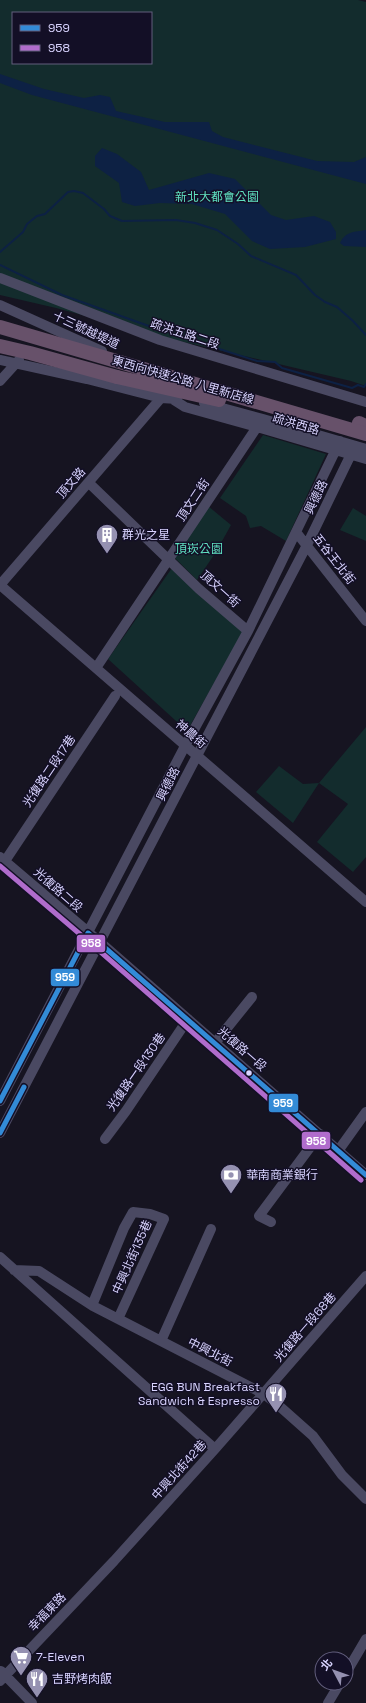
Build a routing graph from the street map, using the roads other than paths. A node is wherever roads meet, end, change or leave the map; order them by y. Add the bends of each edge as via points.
1 (0, 278) edge
2 (0, 305) edge
3 (0, 320) edge
4 (0, 327) edge
5 (0, 336) edge
6 (0, 347) edge
7 (23, 356) junction
8 (0, 360) edge
9 (16, 364) junction
10 (87, 379) junction
11 (0, 380) edge
12 (161, 398) junction
13 (174, 400) junction
14 (219, 400) junction
15 (366, 402) edge
16 (257, 426) junction
17 (366, 426) edge
18 (366, 434) edge
19 (338, 445) junction
20 (358, 447) edge
21 (366, 449) edge
22 (366, 459) edge
23 (88, 483) junction
24 (296, 532) junction
25 (307, 546) junction
26 (168, 558) junction
27 (0, 585) edge
28 (366, 621) edge
29 (248, 631) junction
30 (96, 668) junction
31 (115, 696) dead end
32 (185, 746) junction
33 (196, 757) junction
34 (2, 859) edge
35 (366, 902) edge
36 (88, 933) junction
37 (100, 942) junction
38 (252, 997) dead end
39 (188, 1019) junction
40 (215, 1043) junction
41 (0, 1101) edge
42 (366, 1112) edge
43 (0, 1133) edge
44 (320, 1134) junction
45 (105, 1138) dead end
46 (338, 1151) junction
47 (366, 1175) edge
48 (271, 1222) dead end
49 (211, 1229) dead end
50 (0, 1257) edge
51 (14, 1270) junction
52 (366, 1276) edge
53 (93, 1306) junction
54 (118, 1319) junction
55 (161, 1341) junction
56 (264, 1394) junction
57 (215, 1449) junction
58 (366, 1499) edge
59 (114, 1562) joint
60 (366, 1639) edge
61 (354, 1659) edge
62 (2, 1675) edge
63 (335, 1691) edge
64 (32, 1703) edge
65 (328, 1703) edge

1 - 15 street, 疏洪五路二段 via 160,340
2 - 13 street, 十三號越堤道 via 151,374
3 - 17 highway via 244,388
4 - 18 highway, 東西向快速公路 八里新店線, bridge
5 - 14 highway, 東西向快速公路 八里新店線, bridge
6 - 7 street, 疏洪西路
6 - 14 highway, bridge
7 - 9 street
7 - 10 street, 疏洪西路
8 - 9 street, 疏洪西路
9 - 10 street, 疏洪西路
9 - 11 street
10 - 12 street, 疏洪西路
12 - 13 street, 疏洪西路
12 - 23 street, 頂文路
13 - 16 street, 疏洪西路 via 185,407
13 - 19 street, 疏洪西路 via 188,399
14 - 20 highway, 東西向快速公路 八里新店線
16 - 19 street, 疏洪西路
16 - 26 street, 頂文二街
19 - 20 street, 疏洪西路
19 - 24 street, 興德路
20 - 21 street, 疏洪西路
20 - 22 street, 疏洪西路
20 - 25 street, 興德路
23 - 26 street, 頂文一街
23 - 27 street, 頂文路
24 - 25 street, 五谷王北街
24 - 29 street, 興德路
25 - 28 street, 五谷王北街
25 - 33 street, 興德路
26 - 29 street, 頂文一街 via 199,589
26 - 30 street, 頂文二街
27 - 30 street, 神農街
29 - 32 street, 興德路
30 - 32 street, 神農街
31 - 34 street, 光復路二段17巷
32 - 33 street, 神農街
32 - 36 street, 興德路
33 - 35 street, 神農街
33 - 37 street, 興德路
34 - 36 street, 光復路二段
36 - 37 street, 光復路二段
36 - 41 street, 興德路
37 - 39 street, 光復路一段
37 - 43 street, 興德路
38 - 40 street
39 - 40 street, 光復路一段
39 - 45 street, 光復路一段130巷
40 - 44 street, 光復路一段
42 - 46 street
44 - 46 street, 光復路一段
44 - 48 street via 259,1216
46 - 47 street, 光復路一段
49 - 55 street
50 - 51 street
51 - 53 street, 中興北街 via 39,1271
51 - 57 street
52 - 56 street, 光復路一段68巷
53 - 54 street, 中興北街
53 - 54 street, 中興北街135巷 via 131,1214 134,1212 164,1218
54 - 55 street, 中興北街
55 - 56 street, 中興北街
56 - 57 street, 中興北街42巷
56 - 58 street, 中興北街 via 313,1436 342,1474
57 - 59 street, 中興北街42巷
59 - 62 street, 幸福東路
60 - 61 street
62 - 64 street
63 - 65 street

